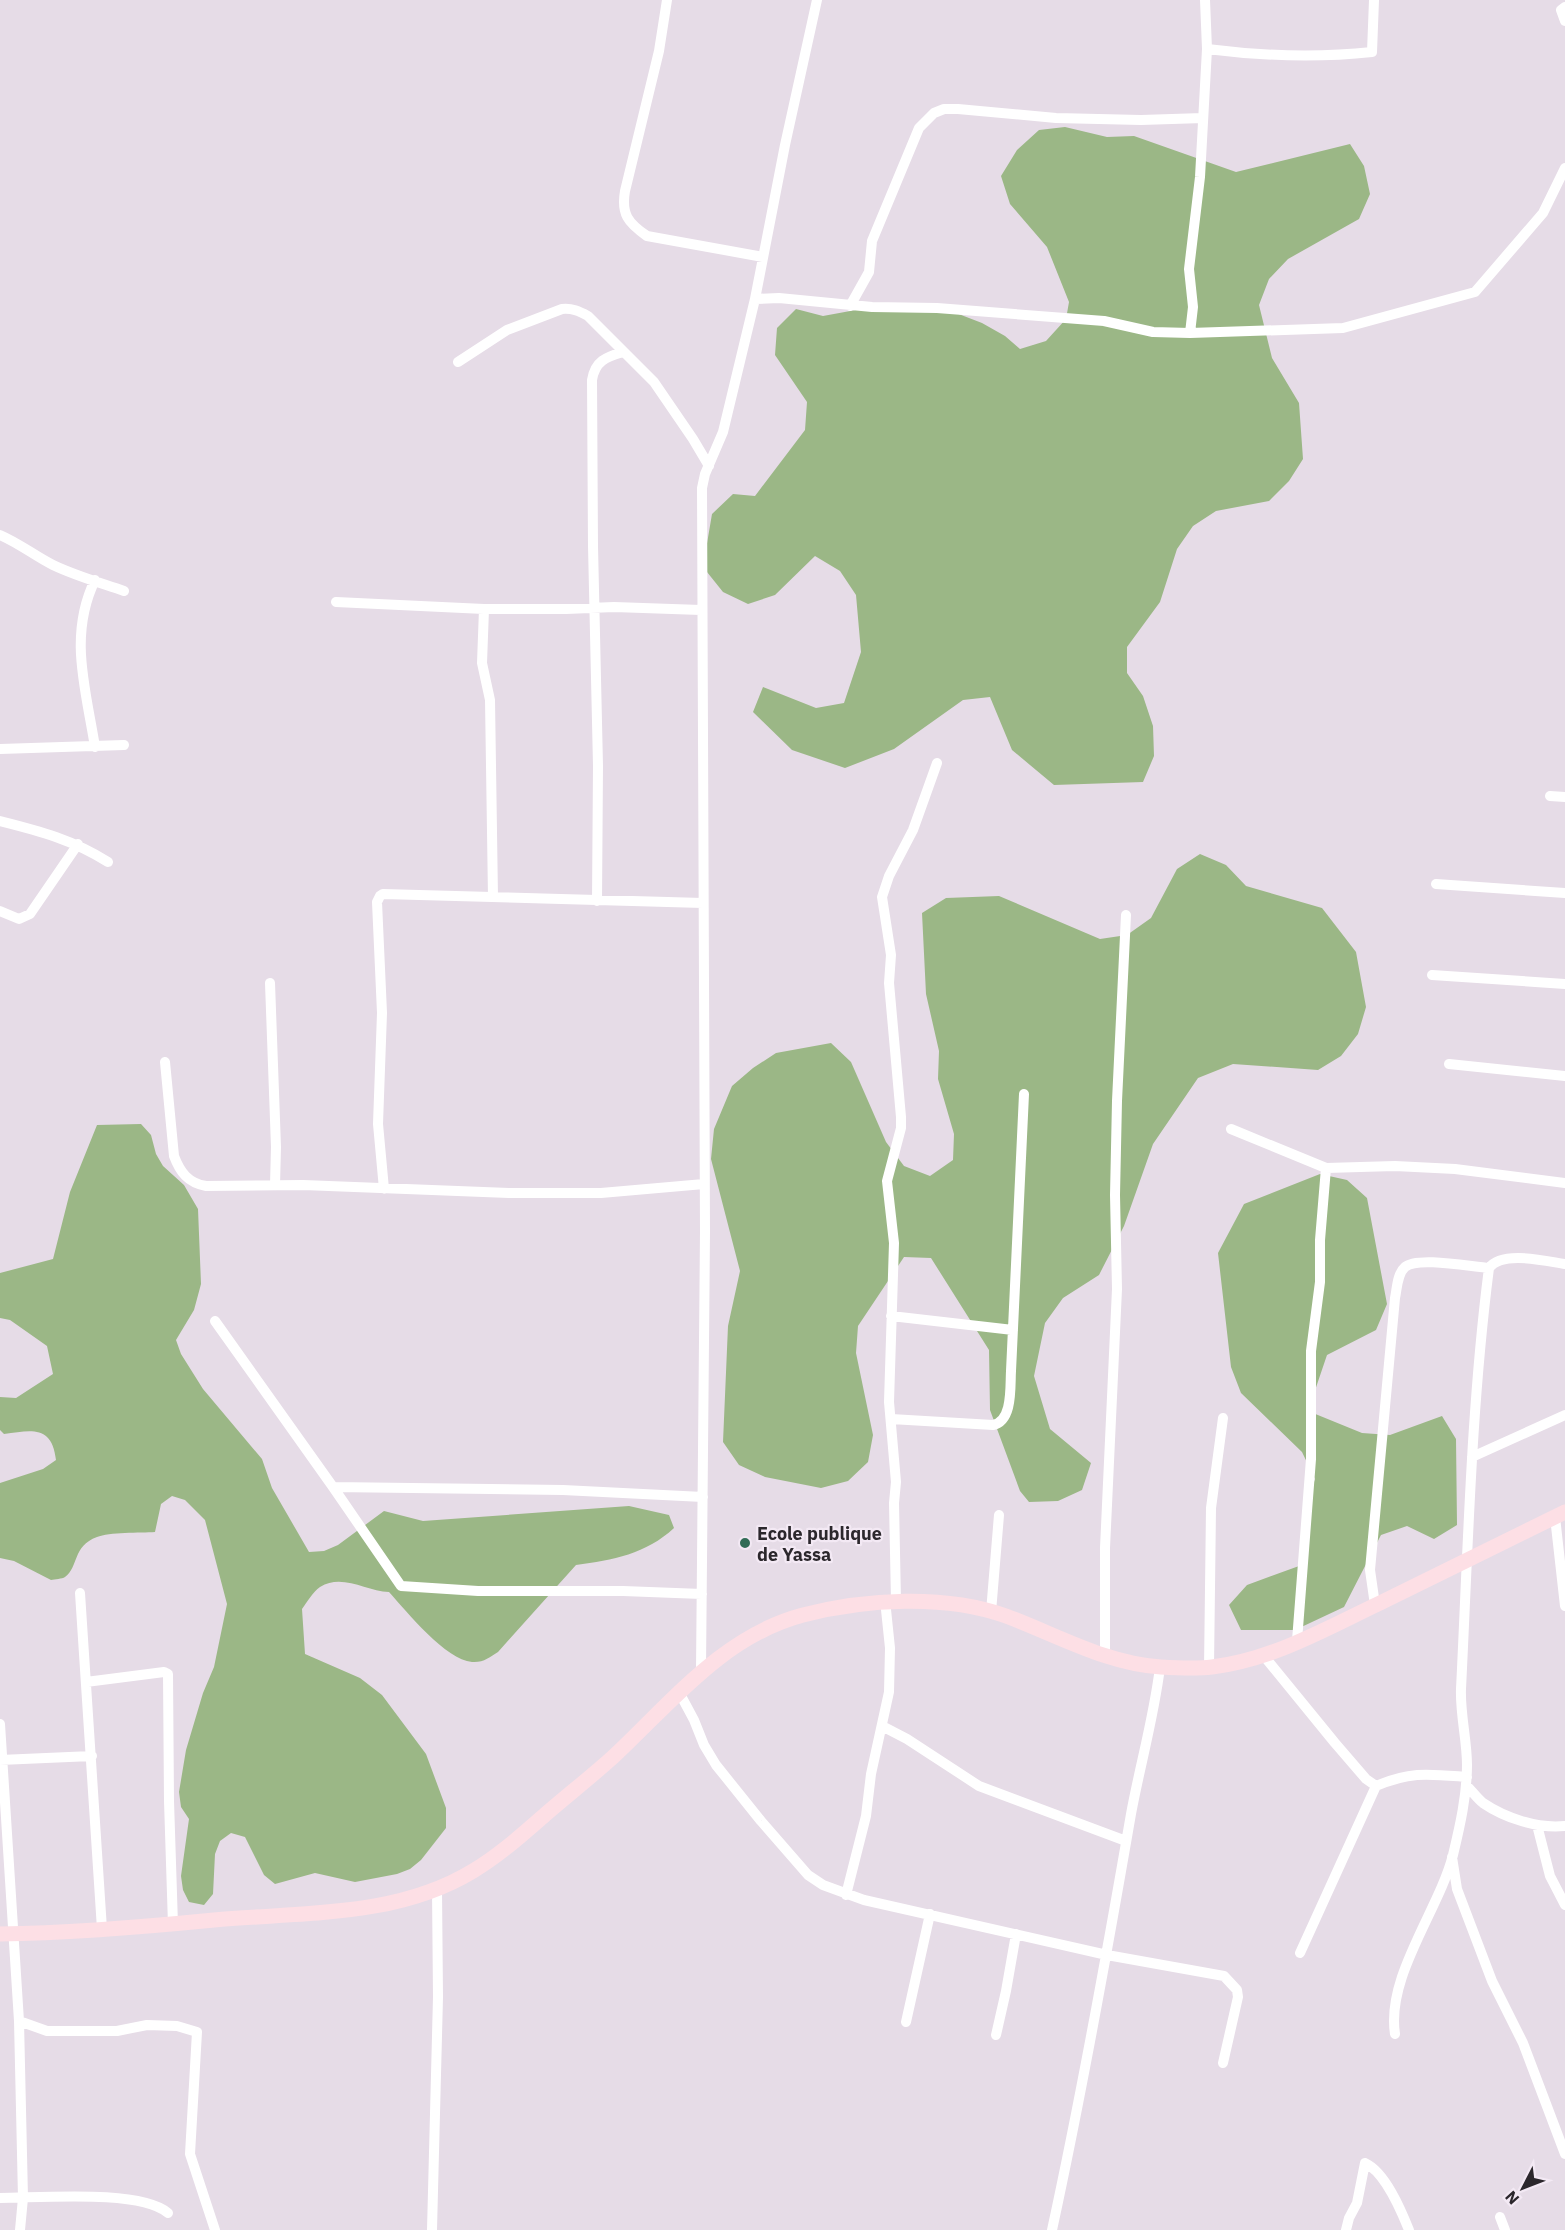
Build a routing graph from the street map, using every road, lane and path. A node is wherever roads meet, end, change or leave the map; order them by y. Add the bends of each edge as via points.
1 (667, 0) edge
2 (817, 0) edge
3 (1205, 0) edge
4 (1374, 0) edge
5 (1565, 7) edge
6 (1565, 21) edge
7 (1206, 49) junction
8 (1203, 117) junction
9 (1565, 168) edge
10 (763, 257) junction
11 (755, 299) junction
12 (850, 306) junction
13 (1191, 333) junction
14 (623, 352) junction
15 (458, 362) dead end
16 (709, 466) junction
17 (0, 535) edge
18 (95, 580) junction
19 (124, 591) dead end
20 (336, 602) dead end
21 (594, 607) junction
22 (484, 609) junction
23 (701, 610) junction
24 (124, 746) dead end
25 (95, 747) junction
26 (0, 749) edge
27 (937, 763) dead end
28 (1550, 796) dead end
29 (1565, 797) edge
30 (0, 821) edge
31 (78, 844) junction
32 (108, 862) dead end
33 (1436, 884) dead end
34 (1565, 893) edge
35 (494, 897) junction
36 (597, 901) junction
37 (703, 903) junction
38 (0, 910) edge
39 (1126, 915) dead end
40 (1432, 975) dead end
41 (270, 983) dead end
42 (1565, 984) edge
43 (165, 1062) dead end
44 (1449, 1064) dead end
45 (1565, 1076) edge
46 (1024, 1094) dead end
47 (1231, 1129) dead end
48 (1326, 1168) junction
49 (1565, 1183) edge
50 (704, 1184) junction
51 (275, 1185) junction
52 (384, 1189) junction
53 (1565, 1264) edge
54 (1489, 1269) junction
55 (891, 1316) junction
56 (215, 1321) dead end
57 (1013, 1330) junction
58 (1565, 1415) edge
59 (1223, 1418) dead end
60 (891, 1419) junction
61 (1473, 1457) junction
62 (333, 1487) junction
63 (703, 1497) junction
64 (1560, 1514) edge
65 (999, 1515) dead end
66 (1467, 1561) junction
67 (80, 1593) dead end
68 (702, 1594) junction
69 (890, 1601) junction
70 (1375, 1605) junction
71 (1565, 1606) edge
72 (991, 1612) junction
73 (1297, 1641) junction
74 (1106, 1655) junction
75 (1264, 1656) junction
76 (1160, 1667) junction
77 (1209, 1668) junction
78 (701, 1670) junction
79 (86, 1682) junction
80 (679, 1692) junction
81 (0, 1724) edge
82 (882, 1726) junction
83 (92, 1756) junction
84 (2, 1760) edge
85 (1467, 1781) junction
86 (1376, 1786) junction
87 (1537, 1825) junction
88 (1565, 1826) edge
89 (1126, 1841) junction
90 (1452, 1857) junction
91 (437, 1890) junction
92 (846, 1895) junction
93 (1565, 1905) edge
94 (930, 1914) junction
95 (173, 1925) junction
96 (102, 1929) junction
97 (7, 1934) edge
98 (1016, 1934) junction
99 (1300, 1953) dead end
100 (1107, 1955) junction
101 (19, 2021) junction
102 (906, 2022) dead end
103 (1395, 2034) dead end
104 (996, 2035) dead end
105 (1223, 2063) dead end
106 (1565, 2154) edge
107 (0, 2198) edge
108 (23, 2198) junction
109 (168, 2213) dead end
110 (1500, 2217) dead end
111 (20, 2230) edge
112 (215, 2230) edge
113 (432, 2230) edge
114 (1052, 2230) edge
115 (1346, 2230) edge
116 (1409, 2230) edge
117 (1505, 2230) edge

1 - 10 street via 659,51 625,191 626,216 647,236
2 - 10 street
3 - 7 street
4 - 7 street via 1372,52 1273,57
5 - 6 street via 1561,10
7 - 8 street
8 - 12 street via 1141,120 1056,118 958,109 934,112 919,128 872,241 869,272
8 - 13 street via 1189,269
9 - 13 street via 1543,213 1475,292 1343,328
10 - 11 street
11 - 12 street via 779,297
11 - 16 street via 723,432
12 - 13 street via 937,308 1104,321 1154,332
14 - 15 street via 588,316 571,308 507,330
14 - 16 street via 654,382
14 - 21 street via 598,362 593,370
16 - 23 street via 702,488
17 - 18 street via 52,564
18 - 19 street
18 - 25 street via 86,600 79,643
20 - 22 street
21 - 22 street
21 - 23 street
21 - 36 street
22 - 35 street via 482,663 490,700
23 - 37 street
24 - 25 street
25 - 26 street
27 - 55 street via 913,830 882,897 891,956 889,983 901,1117 887,1181 894,1243
28 - 29 street
30 - 31 street
31 - 32 street
31 - 38 street via 30,914 19,919
33 - 34 street
35 - 36 street
35 - 52 street via 383,894 378,898 382,1012 378,1124
36 - 37 street
37 - 50 street
39 - 74 street via 1115,1195 1117,1289 1105,1537
40 - 42 street
41 - 51 street
43 - 51 street via 174,1155 186,1177 207,1186
44 - 45 street
46 - 57 street
47 - 48 street
48 - 49 street via 1455,1169
48 - 73 street via 1320,1282 1311,1351 1311,1460
50 - 52 street via 601,1193
50 - 63 street
51 - 52 street
53 - 54 street via 1507,1258 1493,1262
54 - 61 street
54 - 70 street via 1420,1262 1405,1266 1401,1273 1395,1298 1370,1570
55 - 57 street
55 - 60 street
56 - 62 street
57 - 60 street via 1007,1411 998,1425
58 - 61 street
59 - 77 street via 1211,1508
60 - 69 street via 896,1482
61 - 66 street
62 - 63 street via 563,1490
62 - 68 street via 405,1588
63 - 68 street
64 - 66 main road
64 - 71 street
65 - 72 street
66 - 70 main road
66 - 85 street via 1461,1691
67 - 79 street
68 - 78 street
69 - 72 main road via 956,1605
69 - 78 main road via 865,1602 799,1616 765,1629
69 - 82 street via 890,1674
70 - 73 main road
72 - 74 main road
73 - 75 main road
74 - 76 main road
75 - 77 main road
75 - 86 street via 1366,1779
76 - 77 main road
76 - 89 street
78 - 80 main road
79 - 83 street
79 - 95 street via 168,1674
80 - 91 main road via 611,1758 506,1847 474,1871
80 - 92 street via 710,1755 761,1821 808,1875
81 - 84 street
82 - 89 street via 979,1786
82 - 92 street via 866,1816
83 - 84 street
83 - 96 street
84 - 97 street
85 - 86 street via 1420,1773
85 - 87 street via 1482,1802
85 - 90 street
86 - 99 street
87 - 88 street
87 - 93 street via 1550,1876
89 - 100 street
90 - 103 street via 1403,1976 1393,2018
90 - 106 street via 1456,1889 1492,1981 1523,2043
91 - 95 main road via 384,1905
91 - 113 street
92 - 94 street
94 - 98 street
94 - 102 street
95 - 96 main road
96 - 97 main road
97 - 101 street
98 - 100 street
98 - 104 street
100 - 105 street via 1224,1976 1231,1982 1238,1997
100 - 114 street
101 - 108 street
101 - 112 street via 47,2031 117,2031 147,2025 177,2026 197,2032 190,2154
107 - 108 street
108 - 109 street via 137,2200
108 - 111 street
110 - 117 street
115 - 116 street via 1357,2203 1365,2163 1386,2184

